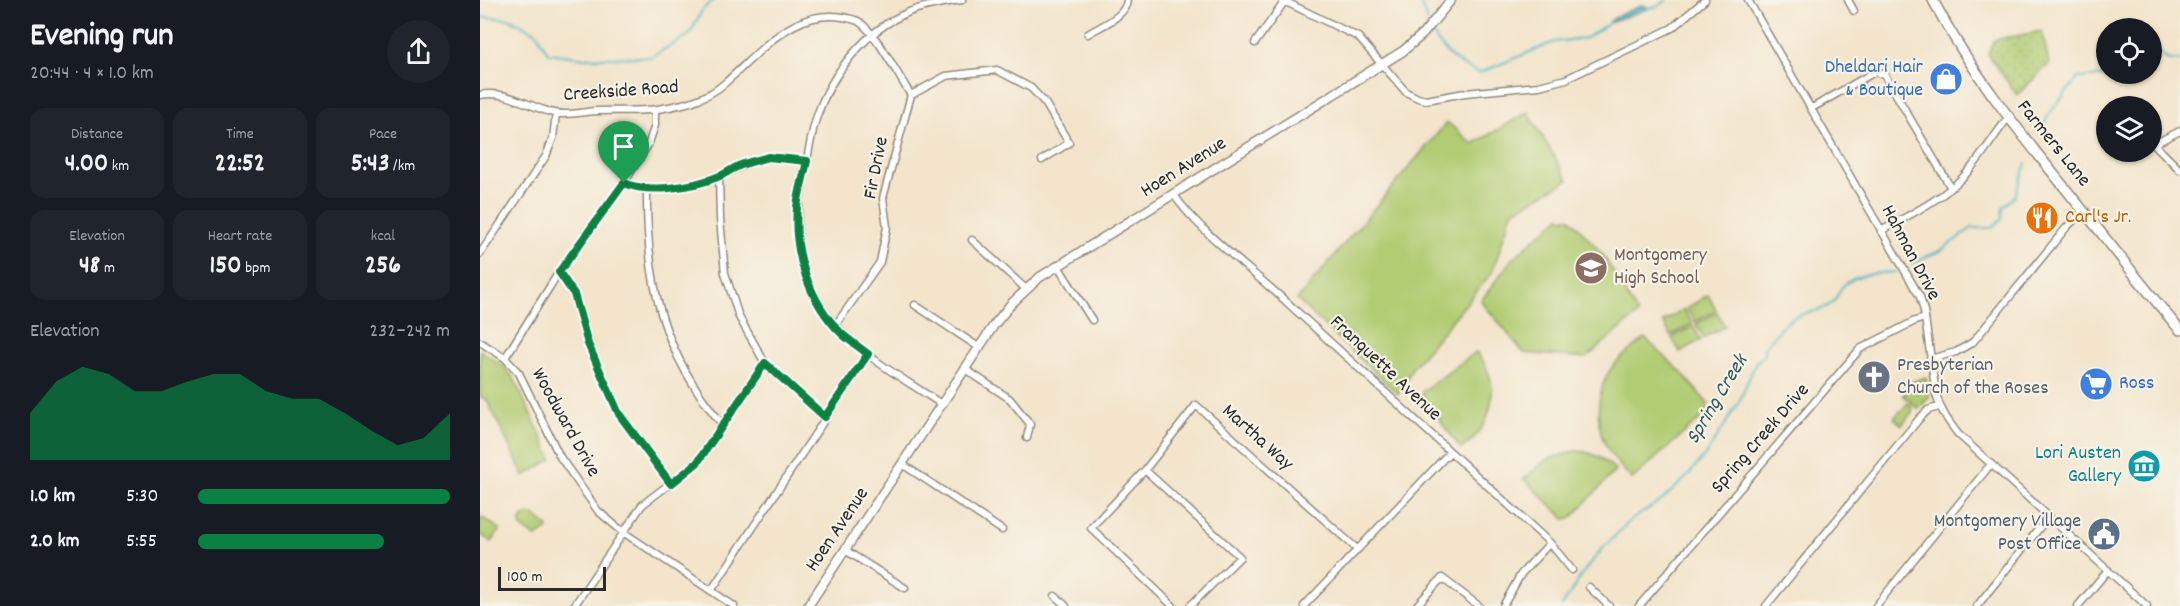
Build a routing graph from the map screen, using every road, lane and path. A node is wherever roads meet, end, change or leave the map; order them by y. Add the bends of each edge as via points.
1 (962, 0) edge
2 (1127, 0) edge
3 (1451, 0) edge
4 (1705, 0) edge
5 (1748, 0) edge
6 (1848, 0) edge
7 (1933, 0) edge
8 (1284, 1) edge
9 (1854, 11) dead end
10 (1088, 34) dead end
11 (872, 35) junction
12 (1254, 43) dead end
13 (1382, 64) junction
14 (480, 95) edge
15 (911, 95) junction
16 (1812, 108) junction
17 (655, 110) junction
18 (556, 114) junction
19 (2008, 118) junction
20 (2180, 131) edge
21 (2162, 138) edge
22 (2162, 152) edge
23 (1042, 160) dead end
24 (807, 161) junction
25 (2180, 170) edge
26 (719, 176) junction
27 (624, 183) junction
28 (647, 188) junction
29 (1951, 189) junction
30 (1174, 195) junction
31 (2083, 211) junction
32 (1881, 231) junction
33 (972, 240) dead end
34 (480, 254) edge
35 (1058, 266) junction
36 (559, 272) junction
37 (1026, 289) junction
38 (915, 305) dead end
39 (1925, 318) junction
40 (1092, 320) dead end
41 (835, 326) junction
42 (2180, 330) edge
43 (480, 342) edge
44 (980, 348) junction
45 (868, 354) junction
46 (505, 358) junction
47 (1930, 359) junction
48 (765, 363) junction
49 (965, 369) junction
50 (941, 404) junction
51 (1939, 406) junction
52 (825, 417) junction
53 (723, 425) junction
54 (1027, 438) dead end
55 (1450, 452) junction
56 (902, 464) junction
57 (1991, 464) junction
58 (1145, 470) junction
59 (671, 484) junction
60 (2049, 516) junction
61 (1002, 530) dead end
62 (623, 532) junction
63 (1551, 543) junction
64 (1356, 549) junction
65 (845, 550) junction
66 (1572, 570) dead end
67 (2108, 570) junction
68 (1589, 587) dead end
69 (905, 588) dead end
70 (711, 591) junction
71 (1055, 596) dead end
72 (574, 606) edge
73 (734, 606) edge
74 (808, 606) edge
75 (1066, 606) edge
76 (1173, 606) edge
77 (1190, 606) edge
78 (1306, 606) edge
79 (1416, 606) edge
80 (1479, 606) edge
81 (1503, 606) edge
82 (1609, 606) edge
83 (1639, 606) edge
84 (1766, 606) edge
85 (1876, 606) edge
86 (1977, 606) edge
87 (2078, 606) edge
88 (2147, 606) edge

1 - 11 street via 906,13
2 - 10 street via 1121,14
3 - 13 street, Hoen Avenue via 1418,39
4 - 13 street via 1659,35 1566,79 1539,86 1422,99 1406,92
5 - 16 street, Hahman Drive
6 - 9 street
7 - 19 main road, Farmers Lane via 1970,65
8 - 12 street
8 - 13 street via 1358,37
11 - 15 street, Creekside Road
11 - 17 street, Creekside Road via 859,22 828,10 795,16 781,25 725,84 690,103
11 - 24 street via 847,62 826,94
13 - 30 street, Hoen Avenue
14 - 18 street, Creekside Road via 514,98
15 - 23 street via 946,76 997,70 1031,88 1046,103 1069,142
15 - 41 street, Fir Drive via 883,198 886,227 880,261
16 - 29 street via 1876,72 1884,74
16 - 32 street, Hahman Drive
17 - 18 street, Creekside Road
17 - 27 street via 649,142
18 - 34 street via 546,156
19 - 29 street
19 - 31 main road, Farmers Lane
20 - 21 street
22 - 25 street
24 - 26 street via 768,157
24 - 41 street via 798,205 799,246 812,291
26 - 28 street via 686,185
26 - 48 street via 725,273 739,317
27 - 28 street
27 - 36 street
28 - 53 street via 646,234 651,277 665,328 690,381
29 - 32 street
30 - 35 street, Hoen Avenue
30 - 55 street, Franquette Avenue via 1219,242
31 - 42 main road, Farmers Lane
31 - 47 street via 1973,342 1956,352
32 - 39 street, Hahman Drive via 1913,283
33 - 37 street
35 - 37 street, Hoen Avenue
35 - 40 street
36 - 46 street
36 - 59 street via 574,294 588,344 619,414
37 - 44 street, Hoen Avenue
38 - 44 street
39 - 47 street, Hahman Drive
39 - 83 street, Spring Creek Drive via 1860,349
41 - 45 street
43 - 46 street, Woodward Drive
44 - 49 street, Hoen Avenue
45 - 50 street
45 - 52 street
46 - 62 street, Woodward Drive via 524,381 550,440 578,484 598,511
47 - 51 street, Hahman Drive
48 - 52 street
48 - 53 street
49 - 50 street, Hoen Avenue
49 - 54 street via 1010,399 1030,424
50 - 56 street, Hoen Avenue
51 - 57 street, Hahman Drive via 1958,434
51 - 84 street via 1919,419
52 - 70 street
53 - 59 street via 697,463
55 - 63 street, Franquette Avenue
55 - 64 street
56 - 61 street
56 - 65 street, Hoen Avenue
57 - 60 street, Hahman Drive
57 - 85 street
58 - 64 street, Martha Way via 1196,405
58 - 76 street via 1091,528
58 - 77 street via 1240,557
59 - 62 street via 642,506
60 - 67 street, Hahman Drive
60 - 86 street
62 - 70 street, Woodward Drive
62 - 72 street
63 - 66 street, Franquette Avenue
63 - 81 street via 1521,574
64 - 78 street
65 - 69 street
65 - 74 street, Hoen Avenue
67 - 87 street
67 - 88 street, Hahman Drive
68 - 82 street
70 - 73 street, Woodward Drive
71 - 75 street
79 - 80 street via 1442,578

